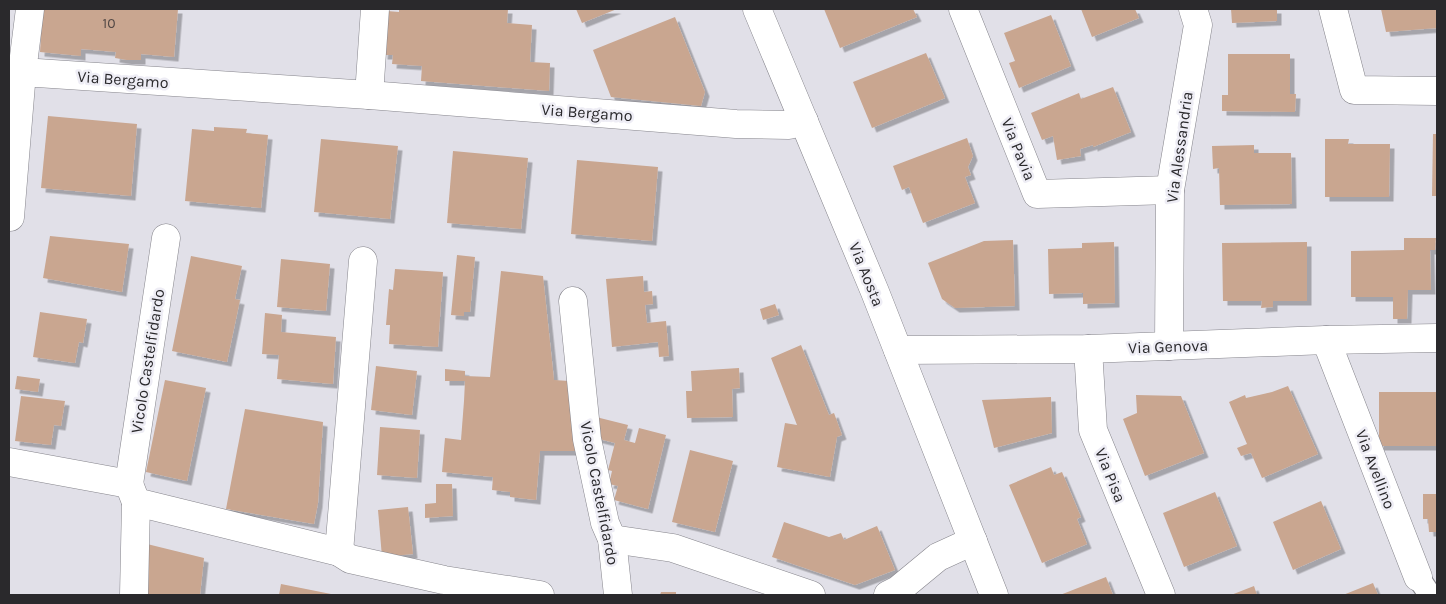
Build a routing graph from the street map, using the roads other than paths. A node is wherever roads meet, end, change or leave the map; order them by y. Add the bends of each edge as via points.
1 (30, 9) edge
2 (375, 9) edge
3 (757, 9) edge
4 (963, 9) edge
5 (1193, 9) edge
6 (1333, 9) edge
7 (22, 72) junction
8 (1437, 91) edge
9 (369, 95) junction
10 (804, 121) junction
11 (1170, 190) junction
12 (9, 217) edge
13 (166, 238) dead end
14 (363, 261) dead end
15 (573, 301) dead end
16 (1437, 338) edge
17 (1326, 340) junction
18 (1169, 346) junction
19 (1088, 349) junction
20 (898, 350) junction
21 (9, 462) edge
22 (132, 493) junction
23 (612, 539) junction
24 (973, 541) junction
25 (339, 552) junction
26 (1424, 586) edge
27 (443, 588) edge
28 (134, 595) edge
29 (540, 595) edge
30 (618, 595) edge
31 (811, 595) edge
32 (888, 595) edge
33 (994, 595) edge
34 (1161, 595) edge

1 - 7 street
2 - 9 street
3 - 10 street, Via Aosta
4 - 11 street, Via Pavia via 1037,194
5 - 11 street, Via Alessandria via 1198,25
6 - 8 street via 1354,90
7 - 9 street, Via Bergamo
7 - 12 street
9 - 10 street, Via Bergamo via 736,124 789,125
10 - 20 street, Via Aosta
11 - 18 street, Via Alessandria
13 - 22 street, Vicolo Castelfidardo
14 - 25 street
15 - 23 street, Vicolo Castelfidardo via 587,439 605,523
16 - 17 street, Via Genova
17 - 18 street, Via Genova
17 - 26 street, Via Avellino
18 - 19 street, Via Genova
19 - 20 street, Via Genova
19 - 34 street, Via Pisa via 1093,430
20 - 24 street, Via Aosta
21 - 22 street
22 - 25 street
22 - 28 street, Vicolo Castelfidardo
23 - 30 street, Vicolo Castelfidardo
23 - 31 street via 673,548
24 - 32 street via 938,557
24 - 33 street, Via Aosta
25 - 27 street via 350,559
27 - 29 street

